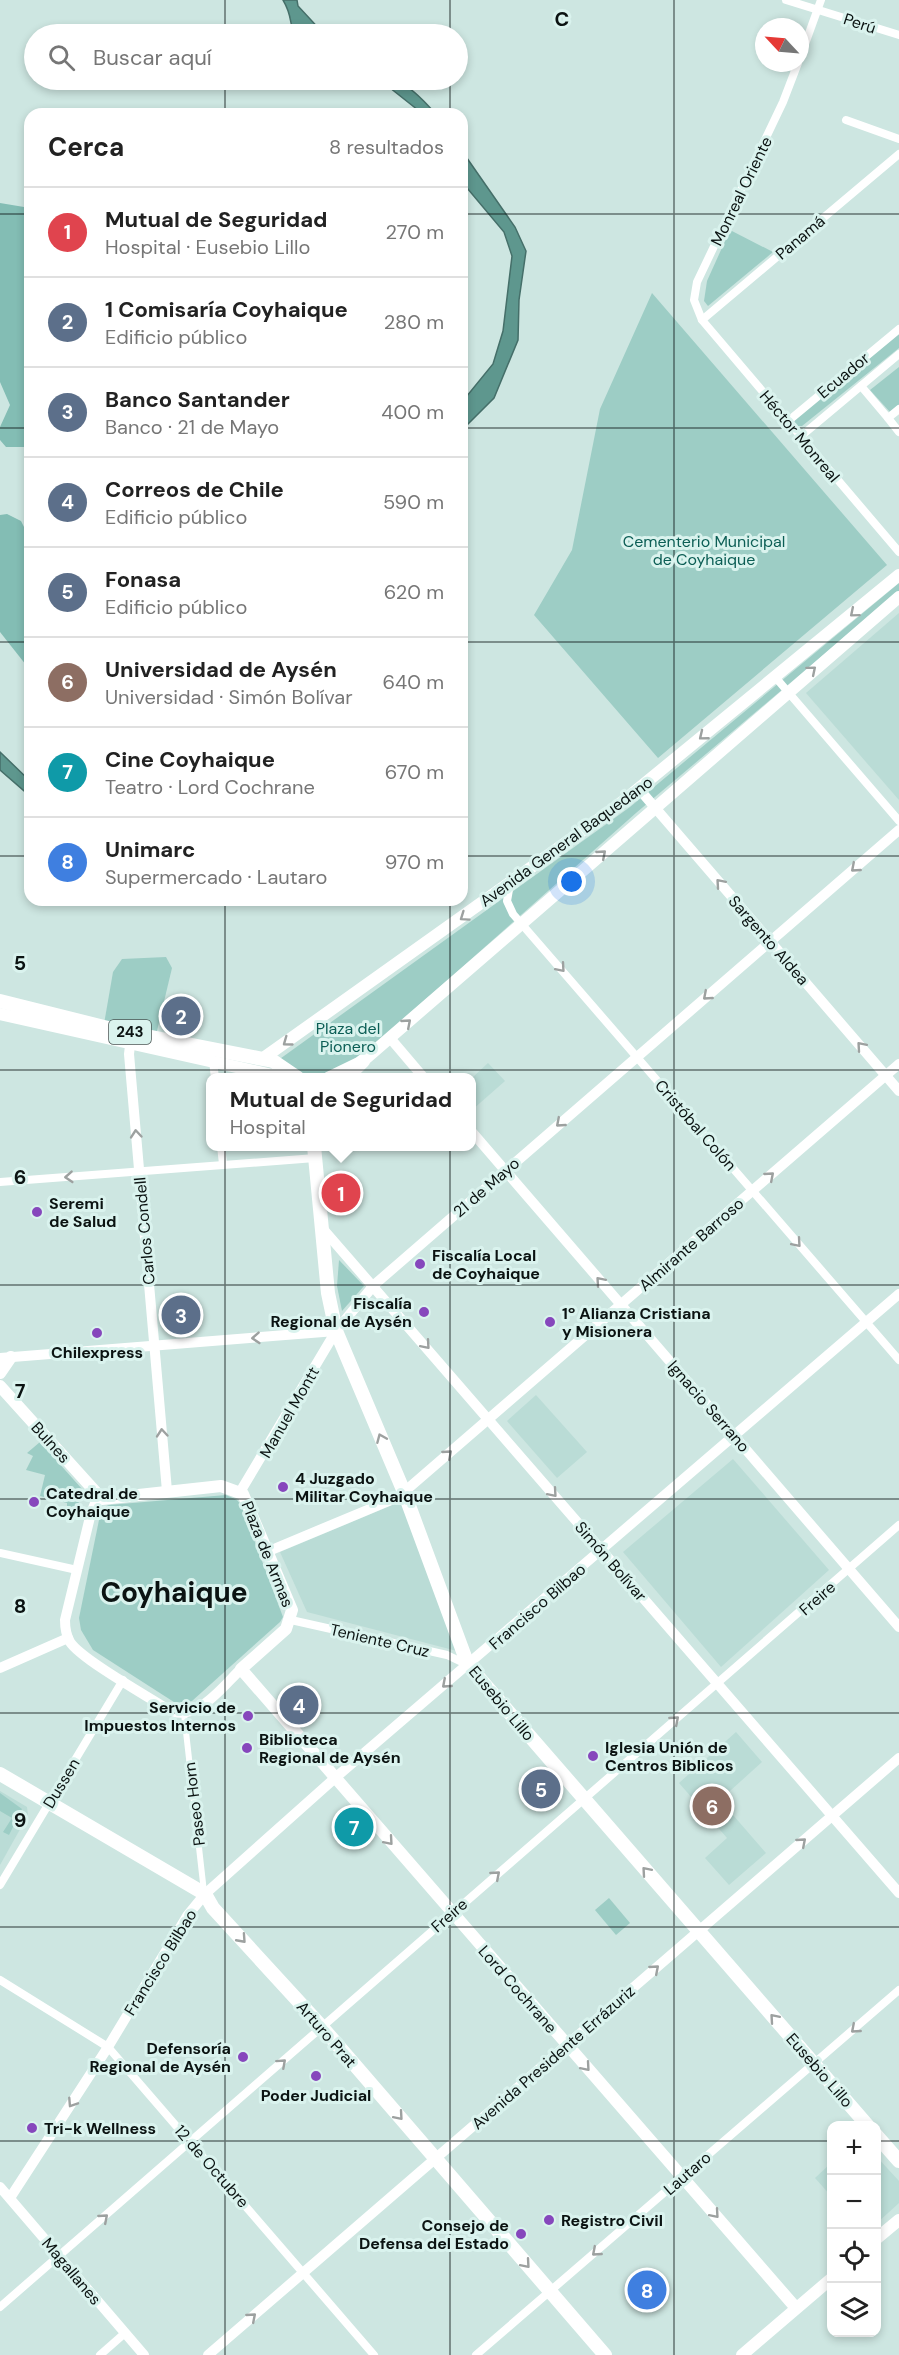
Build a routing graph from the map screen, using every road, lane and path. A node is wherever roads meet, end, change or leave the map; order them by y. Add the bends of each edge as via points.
1 (786, 0) edge
2 (821, 0) edge
3 (819, 10) junction
4 (809, 35) edge
5 (899, 36) edge
6 (795, 72) edge
7 (846, 120) dead end
8 (899, 139) edge
9 (899, 154) edge
10 (702, 320) junction
11 (899, 329) edge
12 (899, 354) edge
13 (861, 386) junction
14 (899, 409) edge
15 (888, 418) junction
16 (787, 422) junction
17 (899, 432) edge
18 (800, 437) junction
19 (899, 552) edge
20 (899, 575) edge
21 (899, 597) edge
22 (776, 678) junction
23 (788, 691) junction
24 (639, 789) junction
25 (655, 807) junction
26 (899, 821) edge
27 (899, 830) edge
28 (510, 884) junction
29 (523, 923) junction
30 (770, 941) junction
31 (0, 1001) edge
32 (0, 1014) edge
33 (131, 1037) junction
34 (390, 1038) junction
35 (637, 1056) junction
36 (262, 1059) junction
37 (213, 1061) junction
38 (363, 1061) junction
39 (899, 1064) edge
40 (214, 1073) edge
41 (268, 1073) edge
42 (293, 1073) edge
43 (337, 1073) edge
44 (350, 1073) edge
45 (421, 1073) edge
46 (886, 1076) junction
47 (899, 1091) edge
48 (476, 1138) edge
49 (222, 1151) edge
50 (315, 1152) edge
51 (223, 1164) junction
52 (505, 1171) junction
53 (139, 1173) junction
54 (0, 1182) edge
55 (753, 1191) junction
56 (322, 1229) junction
57 (374, 1285) junction
58 (899, 1294) edge
59 (621, 1304) junction
60 (866, 1323) junction
61 (336, 1331) junction
62 (154, 1346) junction
63 (5, 1358) edge
64 (899, 1360) edge
65 (0, 1374) edge
66 (0, 1386) edge
67 (489, 1419) junction
68 (735, 1436) junction
69 (167, 1491) junction
70 (240, 1492) junction
71 (404, 1492) junction
72 (102, 1499) junction
73 (899, 1525) edge
74 (602, 1550) junction
75 (268, 1551) junction
76 (0, 1552) edge
77 (849, 1568) junction
78 (77, 1570) junction
79 (291, 1620) junction
80 (899, 1627) edge
81 (68, 1638) junction
82 (468, 1665) junction
83 (0, 1668) edge
84 (241, 1669) junction
85 (123, 1680) junction
86 (717, 1684) junction
87 (184, 1714) junction
88 (899, 1758) edge
89 (0, 1774) edge
90 (335, 1778) junction
91 (584, 1799) junction
92 (48, 1804) junction
93 (832, 1816) junction
94 (0, 1885) edge
95 (899, 1893) edge
96 (205, 1894) junction
97 (452, 1913) junction
98 (699, 1931) junction
99 (0, 1980) edge
100 (899, 1990) edge
101 (322, 2028) junction
102 (567, 2045) junction
103 (108, 2047) junction
104 (814, 2064) junction
105 (864, 2121) edge
106 (881, 2141) edge
107 (192, 2143) junction
108 (436, 2158) junction
109 (899, 2161) edge
110 (682, 2176) junction
111 (0, 2187) edge
112 (10, 2198) junction
113 (899, 2220) edge
114 (881, 2235) edge
115 (59, 2256) junction
116 (304, 2272) junction
117 (827, 2281) edge
118 (550, 2292) junction
119 (0, 2307) edge
120 (796, 2308) junction
121 (125, 2333) junction
122 (100, 2355) edge
123 (144, 2355) edge
124 (208, 2355) edge
125 (374, 2355) edge
126 (476, 2355) edge
127 (605, 2355) edge
128 (742, 2355) edge

1 - 3 street, Perú
2 - 3 street
3 - 4 street
3 - 5 street, Perú
6 - 10 street, Monreal Oriente via 697,282 693,300
7 - 8 street
9 - 10 street, Panamá
10 - 16 street, Héctor Monreal
11 - 16 street, Ecuador
12 - 13 street, Ecuador
13 - 15 street
13 - 18 street, Ecuador
14 - 15 street
15 - 17 street
16 - 18 street, Héctor Monreal
18 - 19 street, Héctor Monreal
20 -> 22 main road, Avenida General Baquedano
23 -> 21 main road, Avenida General Baquedano
22 - 23 street
22 -> 24 main road, Avenida General Baquedano
23 - 25 main road, Avenida General Baquedano
23 - 26 street
24 - 25 street, Sargento Aldea
24 - 28 main road, Avenida General Baquedano
29 -> 25 main road, Avenida General Baquedano
30 -> 25 street, Sargento Aldea
27 -> 30 street, 21 de Mayo
28 - 29 street, Cristóbal Colón via 508,906
28 -> 36 main road, Avenida General Baquedano
34 -> 29 main road, Avenida General Baquedano
29 -> 35 street, Cristóbal Colón
30 -> 35 street, 21 de Mayo
46 -> 30 street, Sargento Aldea
31 - 33 main road, 243
32 - 33 main road, 243
33 - 36 main road, 243
33 - 37 main road, 243
53 -> 33 street, Carlos Condell
34 - 38 main road, Avenida General Baquedano
34 - 45 street
35 -> 52 street, 21 de Mayo
35 - 55 street, Cristóbal Colón
36 - 42 main road
37 - 40 street
37 - 41 main road, 243
38 - 43 main road, Avenida General Baquedano
38 - 44 main road
39 - 46 street, Almirante Barroso
46 - 47 street, Sargento Aldea
55 -> 46 street, Almirante Barroso
48 - 52 street, Ignacio Serrano
49 - 51 street
50 - 51 street
50 - 56 main road, Eusebio Lillo
51 - 53 street
52 - 57 street, 21 de Mayo
59 -> 52 street, Ignacio Serrano
53 -> 54 street
53 - 62 street, Carlos Condell
55 - 59 street, Almirante Barroso
55 -> 60 street, Cristóbal Colón
56 - 57 street, Simón Bolívar
56 - 61 main road, Eusebio Lillo
57 - 61 street, 21 de Mayo
57 -> 67 street, Simón Bolívar
58 - 60 street, Francisco Bilbao
59 - 67 street, Almirante Barroso
59 - 68 street, Ignacio Serrano
60 - 64 street, Cristóbal Colón
60 - 68 street, Francisco Bilbao
61 -> 62 street
61 - 70 street, Manuel Montt
71 -> 61 main road, Eusebio Lillo
62 - 63 street
69 -> 62 street, Carlos Condell
63 - 65 main road
66 - 72 main road, Bulnes
71 -> 67 street, Almirante Barroso
67 -> 74 street, Simón Bolívar
68 - 74 street, Francisco Bilbao
68 - 77 street, Ignacio Serrano
69 - 70 main road, Plaza de Armas via 221,1486
69 - 72 main road, Plaza de Armas
70 - 75 main road, Plaza de Armas
71 - 75 street, Almirante Barroso
71 - 82 main road, Eusebio Lillo
72 - 78 street via 95,1503 91,1513
73 - 77 street, Freire
74 - 82 street, Francisco Bilbao
74 - 86 street, Simón Bolívar
75 - 79 main road, Plaza de Armas via 290,1604
76 - 78 street
77 - 80 street, Ignacio Serrano
77 - 86 street, Freire
78 - 81 street via 65,1620
79 - 82 street, Teniente Cruz via 447,1655
79 - 84 main road, Plaza de Armas
81 - 83 street
81 - 85 street via 80,1652
82 -> 90 street, Francisco Bilbao
82 - 91 main road, Eusebio Lillo
84 - 87 street, Plaza de Armas via 198,1708
84 - 90 main road, Lord Cochrane
85 - 87 street via 172,1711
85 - 92 street, Dussen
91 -> 86 street, Freire
86 - 93 street, Simón Bolívar
87 - 96 street, Paseo Horn
88 - 93 street, Avenida Presidente Errázuriz
89 - 92 main road, Arturo Prat
90 - 96 street, Francisco Bilbao
90 -> 97 main road, Lord Cochrane
97 -> 91 street, Freire
98 -> 91 main road, Eusebio Lillo
92 - 94 street, Dussen
92 - 96 main road, Arturo Prat
93 - 95 street, Simón Bolívar
98 -> 93 street, Avenida Presidente Errázuriz
96 -> 101 main road, Arturo Prat via 213,1908
96 - 103 street, Francisco Bilbao via 187,1916
97 - 101 street, Freire
97 - 102 main road, Lord Cochrane
102 -> 98 street, Avenida Presidente Errázuriz
104 -> 98 main road, Eusebio Lillo
99 - 103 street, 12 de Octubre
100 -> 104 street, Lautaro
107 -> 101 street, Freire
101 -> 108 main road, Arturo Prat
102 - 108 street, Avenida Presidente Errázuriz
102 -> 110 main road, Lord Cochrane
103 - 107 street, 12 de Octubre
103 -> 112 street, Francisco Bilbao
104 - 105 main road, Eusebio Lillo
104 - 110 street, Lautaro
106 - 109 main road
115 -> 107 street, Freire
107 - 116 street, 12 de Octubre
108 - 116 street, Avenida Presidente Errázuriz
108 -> 118 main road, Arturo Prat
110 -> 118 street, Lautaro
110 -> 120 main road, Lord Cochrane
111 - 112 street, Magallanes
112 - 115 street, Magallanes
113 - 114 main road
115 - 119 street, Freire
115 - 121 street, Magallanes
124 -> 116 street, Avenida Presidente Errázuriz
116 - 125 street, 12 de Octubre
117 - 120 main road
118 - 126 street, Lautaro
118 - 127 main road, Arturo Prat
120 - 128 main road
121 - 122 street
121 - 123 street, Magallanes

